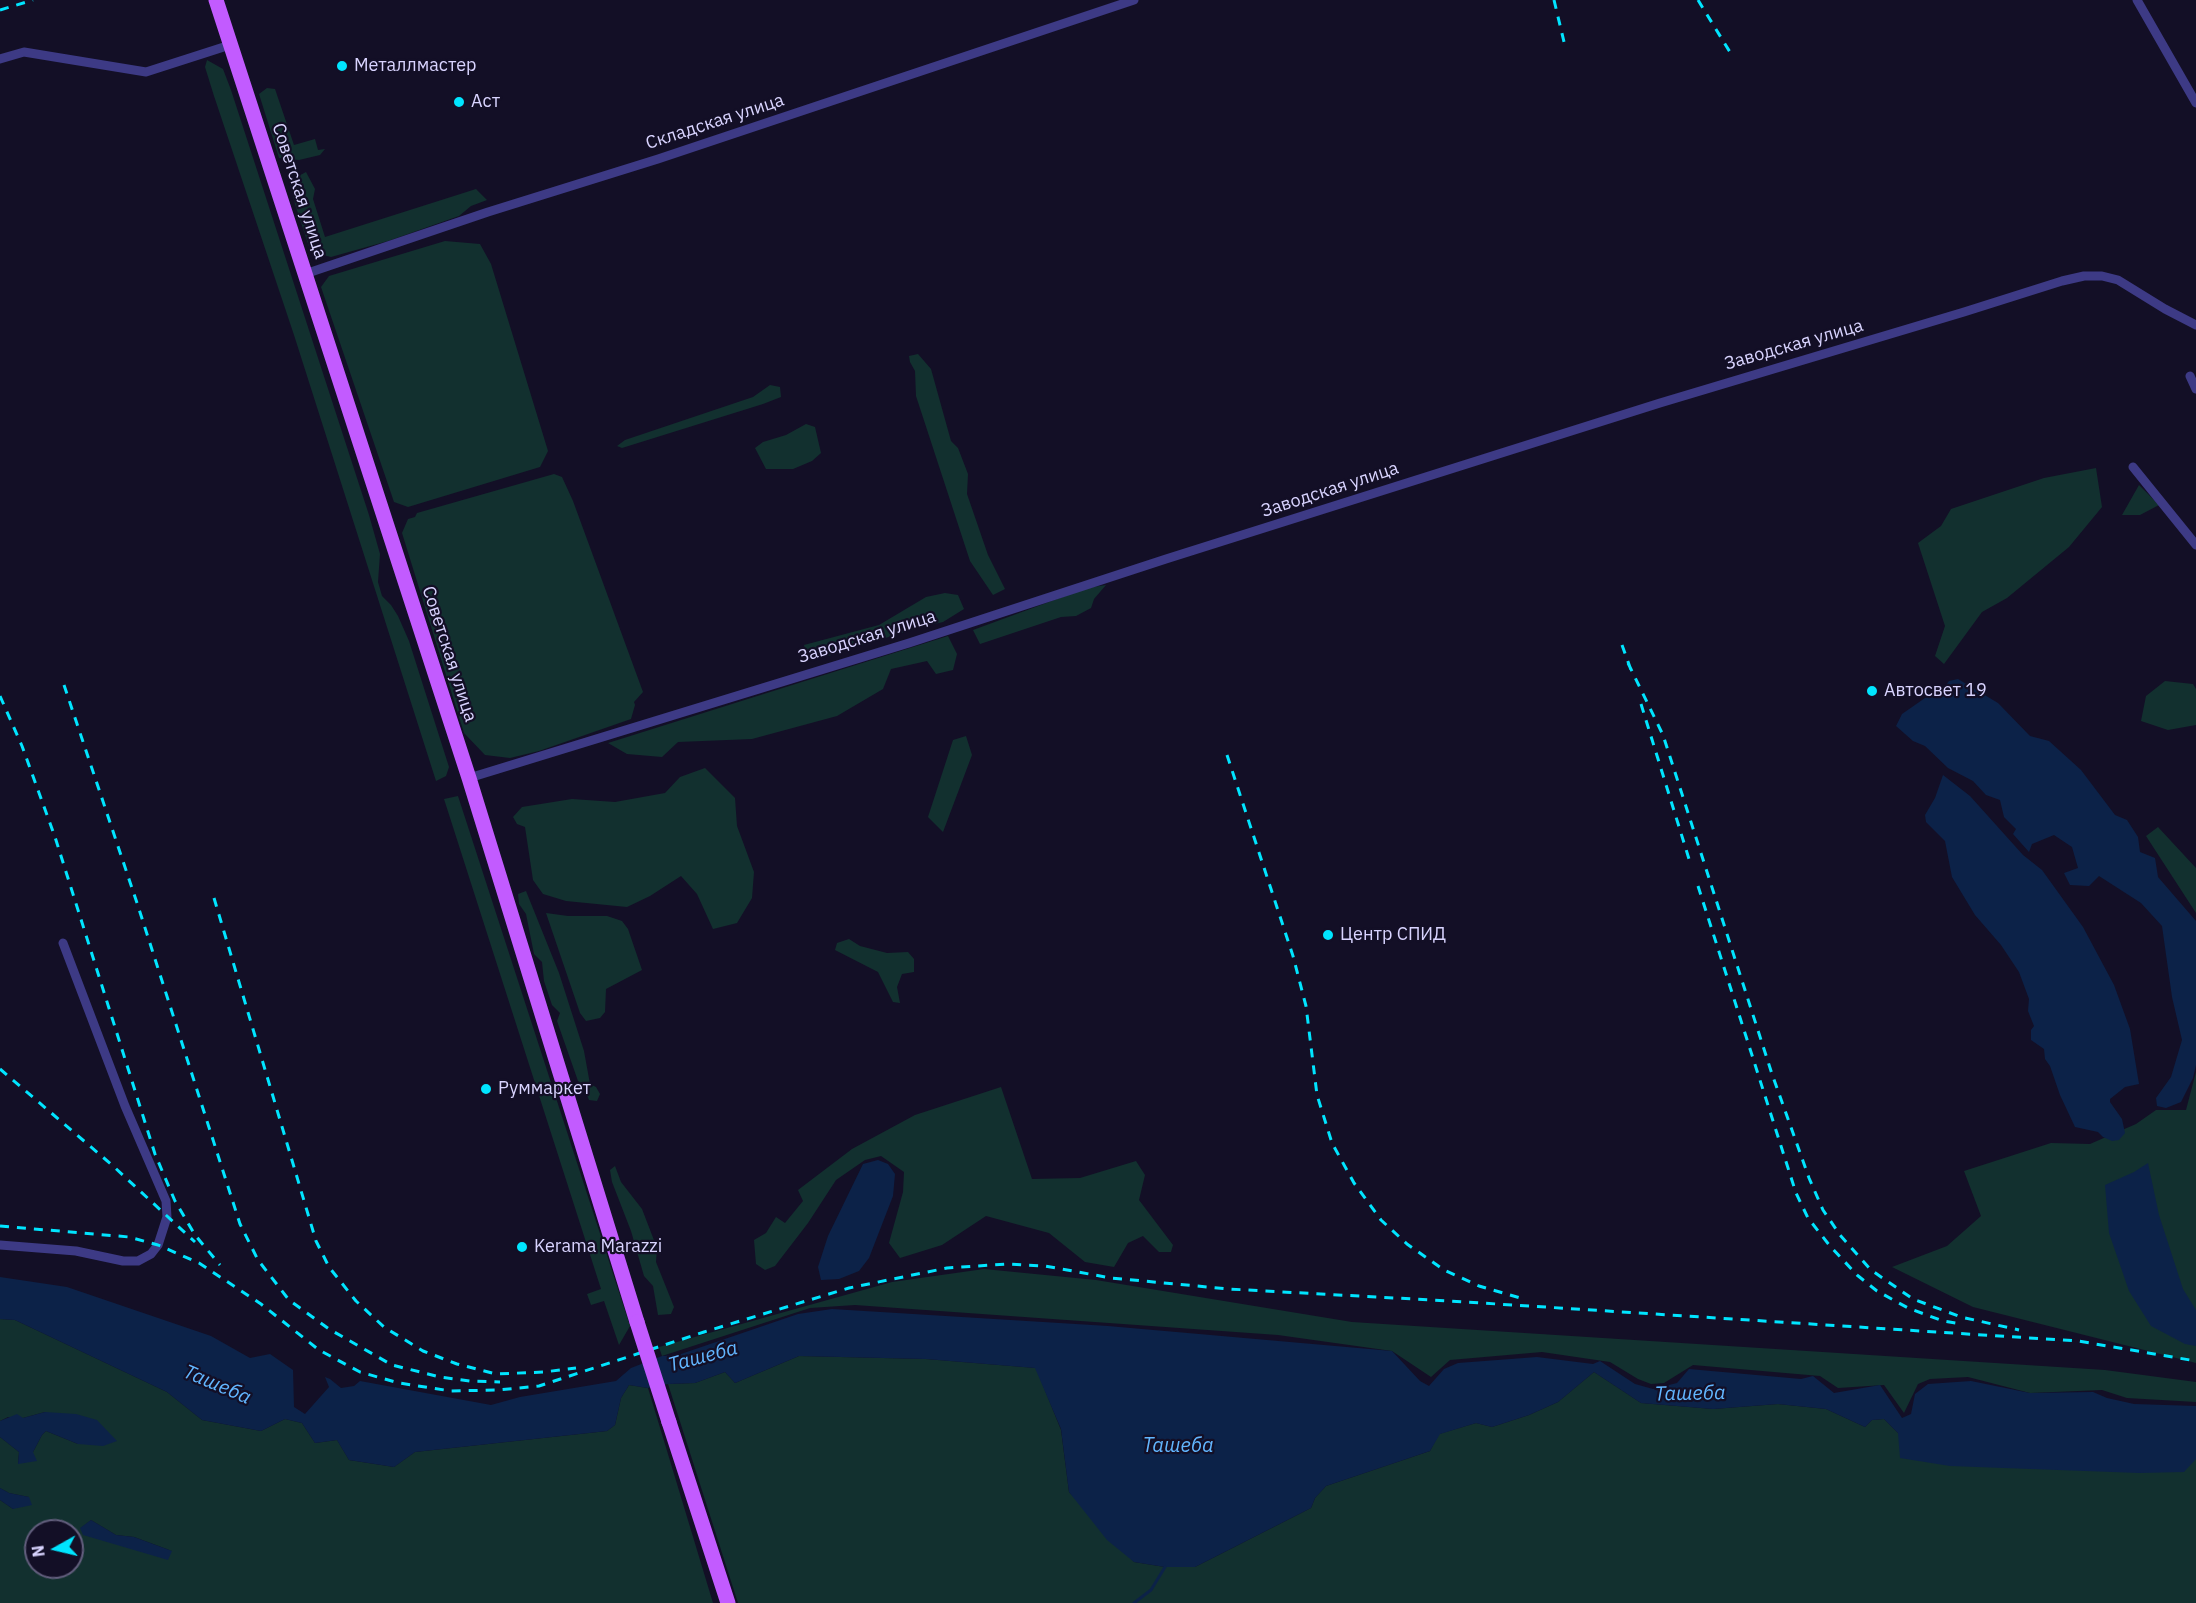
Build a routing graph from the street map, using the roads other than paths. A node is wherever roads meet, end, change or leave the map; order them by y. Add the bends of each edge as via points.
1 (216, 0) edge
2 (1134, 0) edge
3 (2137, 0) edge
4 (230, 45) junction
5 (0, 60) edge
6 (2196, 103) edge
7 (305, 274) junction
8 (2196, 326) edge
9 (2190, 376) dead end
10 (2196, 389) edge
11 (2133, 467) dead end
12 (2196, 545) edge
13 (469, 778) junction
14 (63, 943) dead end
15 (0, 1245) edge
16 (728, 1603) edge

1 - 4 main road, Советская улица
2 - 7 street, Складская улица
3 - 6 street
4 - 5 street via 146,72 24,52
4 - 7 main road, Советская улица
7 - 13 main road, Советская улица
8 - 13 street, Заводская улица via 2118,280 2084,276 2062,281 1652,405 909,643
9 - 10 street
11 - 12 street
13 - 16 main road, Советская улица, bridge
14 - 15 street via 166,1201 167,1217 158,1245 138,1261

